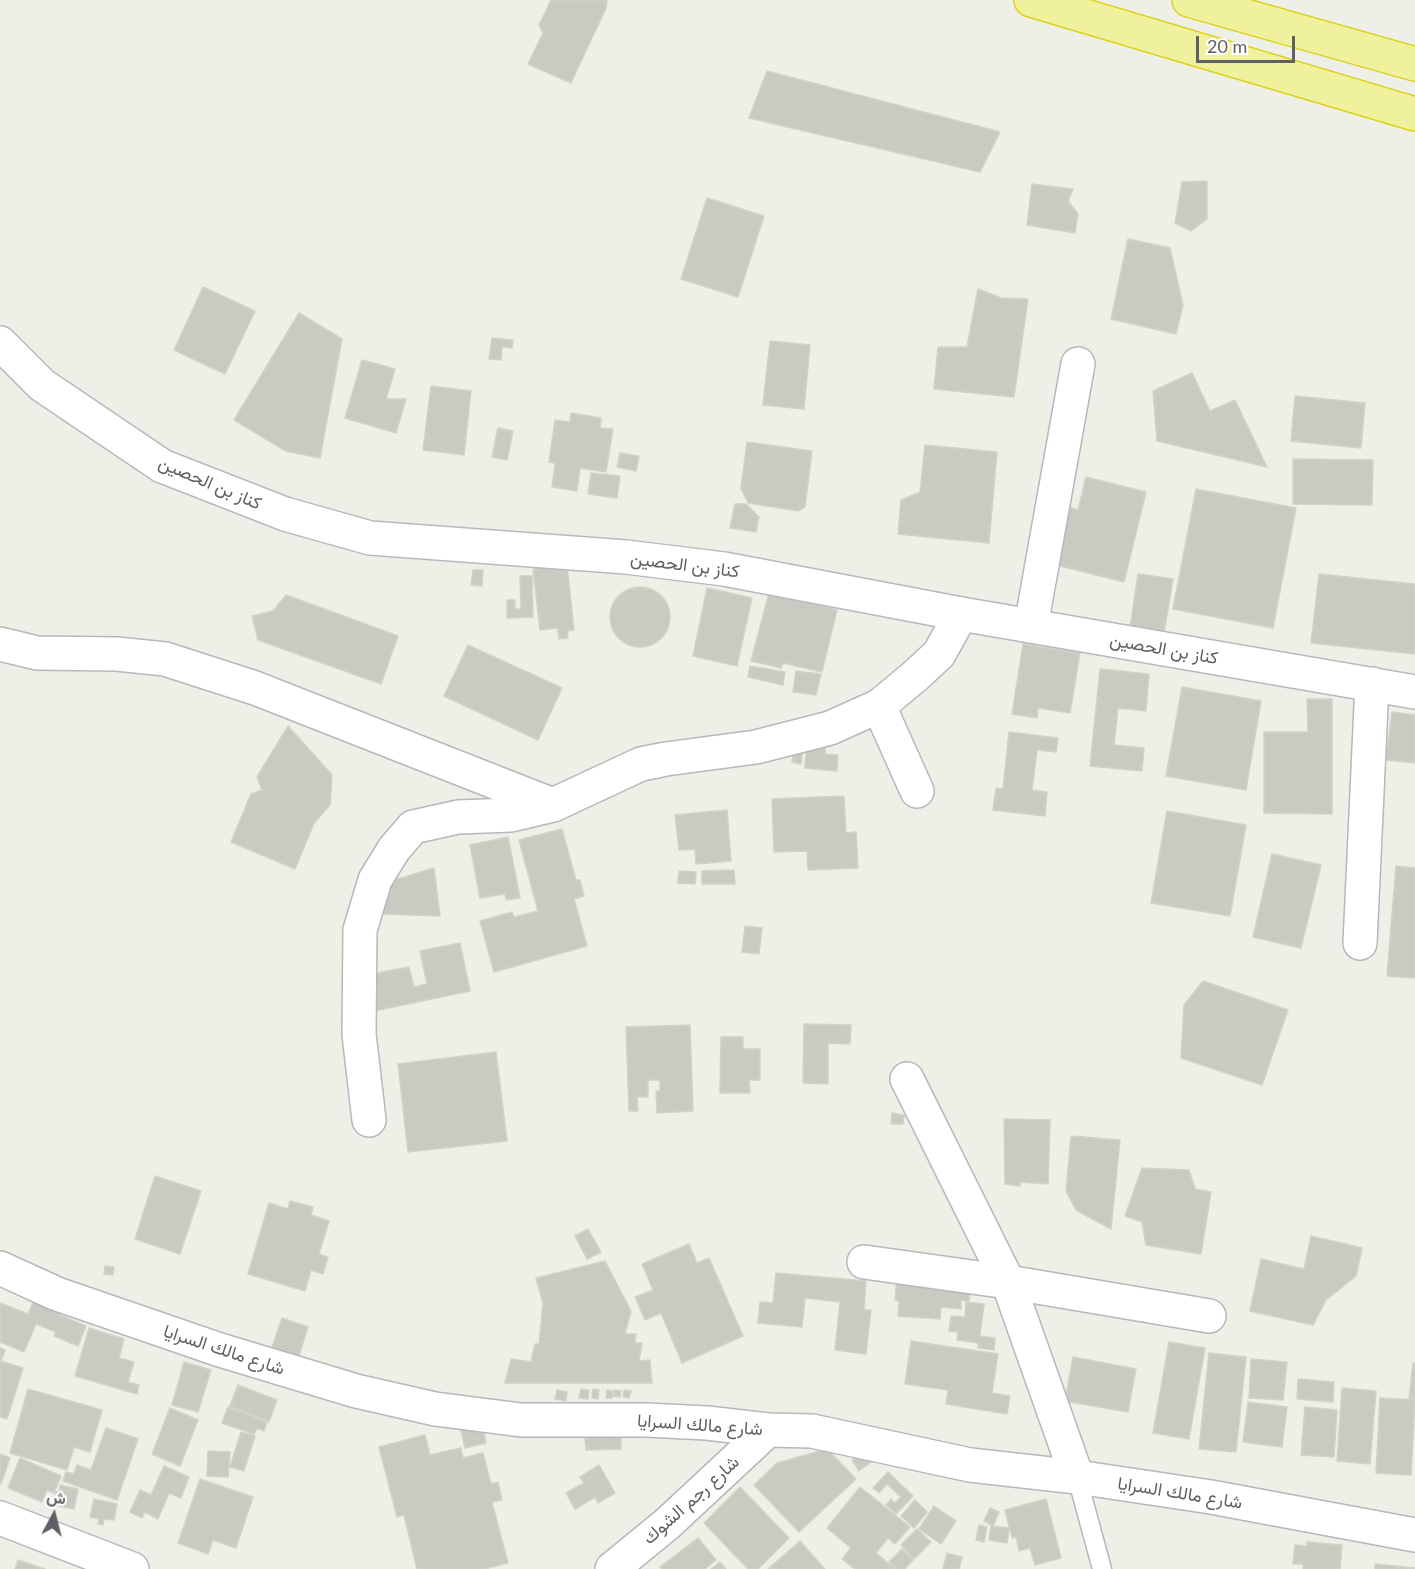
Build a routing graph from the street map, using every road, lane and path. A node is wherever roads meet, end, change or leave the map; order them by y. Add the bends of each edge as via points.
1 (1031, 0) edge
2 (1189, 0) edge
3 (1415, 64) edge
4 (1415, 114) edge
5 (0, 344) edge
6 (1078, 364) dead end
7 (961, 614) junction
8 (1031, 626) junction
9 (0, 644) edge
10 (1372, 684) junction
11 (1415, 692) edge
12 (879, 706) junction
13 (917, 790) dead end
14 (553, 805) junction
15 (1360, 943) dead end
16 (907, 1079) dead end
17 (369, 1120) dead end
18 (864, 1262) dead end
19 (0, 1268) edge
20 (1008, 1282) junction
21 (1209, 1316) dead end
22 (768, 1430) junction
23 (1077, 1477) junction
24 (0, 1518) edge
25 (1415, 1535) edge
26 (132, 1569) edge
27 (612, 1569) edge
28 (1102, 1569) edge

1 - 4 highway
2 - 3 highway
5 - 7 street, كناز بن الحصين via 42,385 162,466 285,514 370,537 626,557 724,569
6 - 8 street
7 - 8 street, كناز بن الحصين
7 - 12 street via 939,654
8 - 10 street, كناز بن الحصين
9 - 14 street via 37,653 165,659 255,688
10 - 11 street, كناز بن الحصين
10 - 15 street
12 - 13 street
12 - 14 street via 830,728 756,747 641,765
14 - 17 street via 511,815 458,817 413,827 375,880 360,930 359,1034
16 - 20 street
18 - 20 street
19 - 22 street, شارع مالك السرايا via 57,1294 220,1350 356,1391 435,1409 521,1420 646,1420
20 - 21 street
20 - 23 street
22 - 23 street, شارع مالك السرايا via 812,1431 970,1465
22 - 27 street, شارع رجم الشوك
23 - 25 street, شارع مالك السرايا
23 - 28 lane
24 - 26 street

